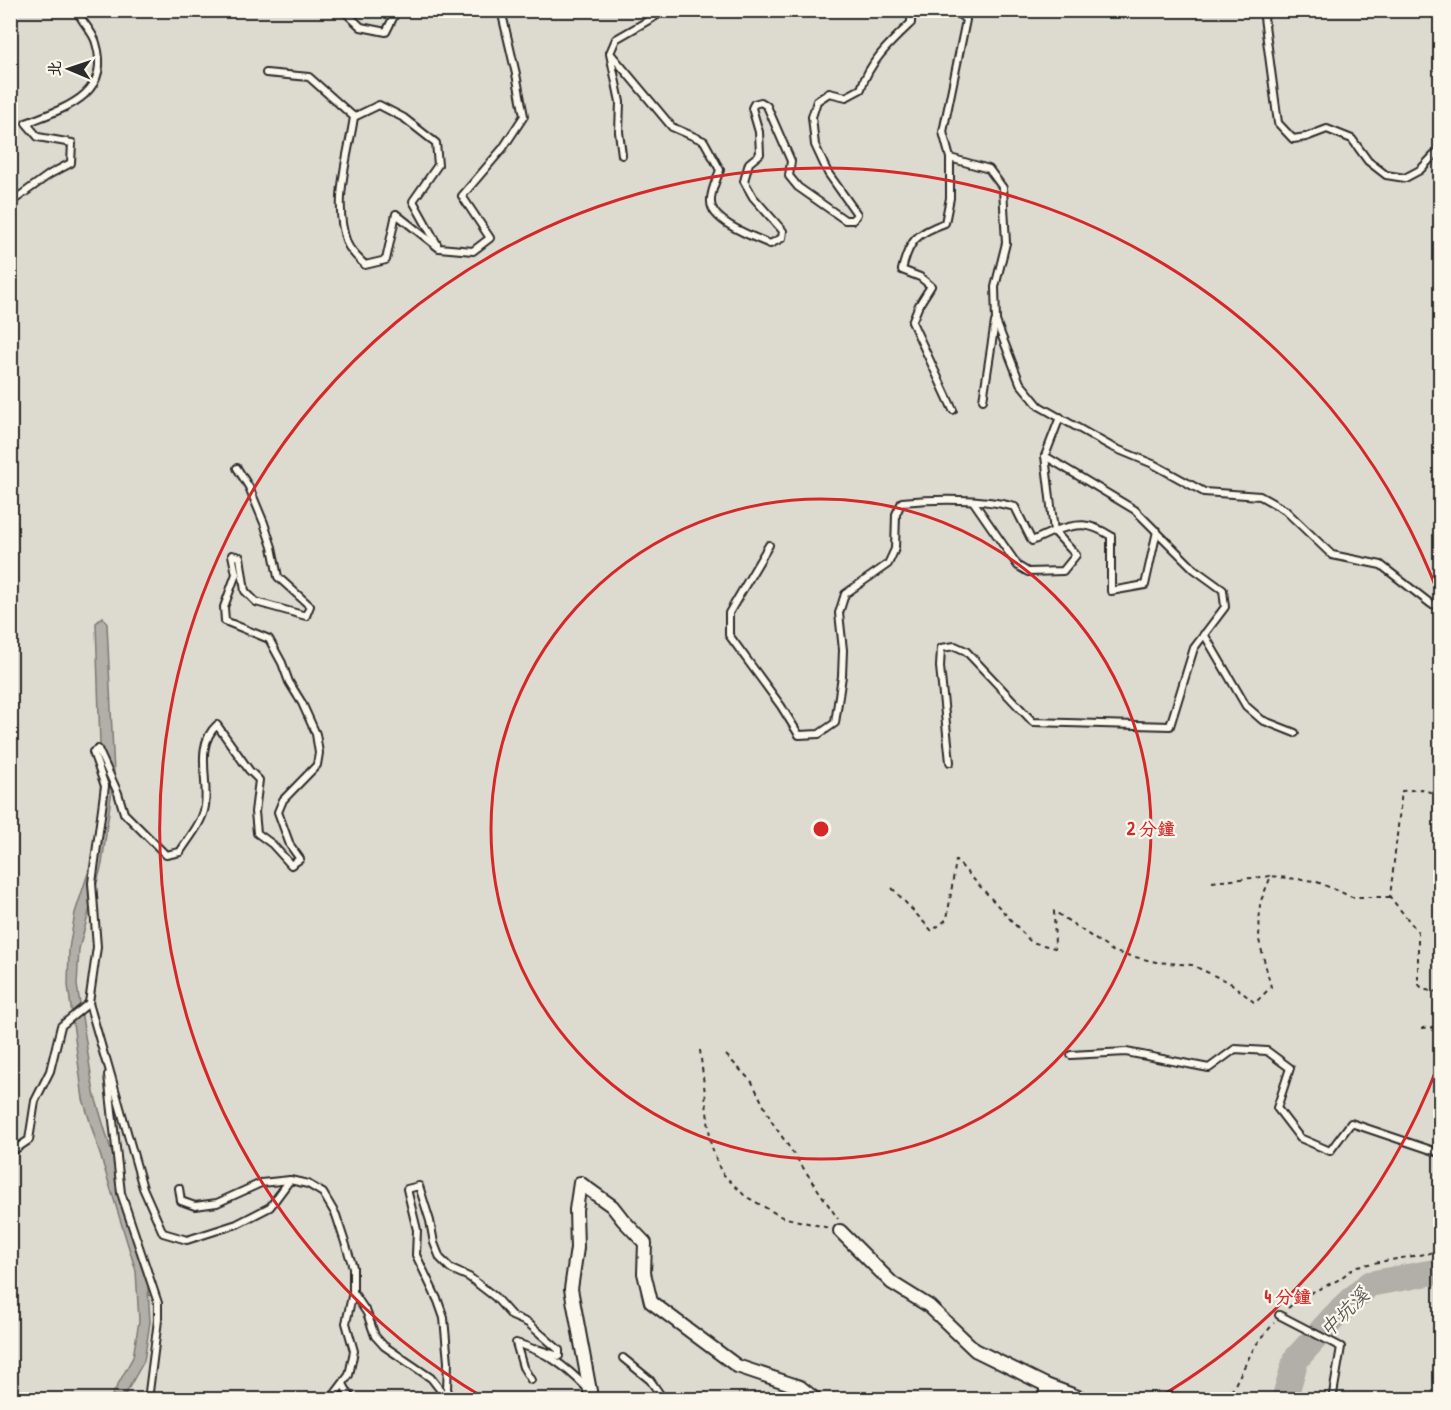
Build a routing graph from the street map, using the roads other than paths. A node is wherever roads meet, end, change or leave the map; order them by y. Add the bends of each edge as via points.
1 (77, 10) edge
2 (343, 10) edge
3 (397, 10) edge
4 (501, 10) edge
5 (659, 10) edge
6 (908, 10) edge
7 (955, 10) edge
8 (1263, 10) edge
9 (610, 53) junction
10 (266, 73) dead end
11 (354, 117) junction
12 (1440, 153) edge
13 (622, 155) dead end
14 (950, 158) junction
15 (10, 203) edge
16 (439, 248) junction
17 (996, 321) junction
18 (983, 399) dead end
19 (953, 410) dead end
20 (1060, 417) junction
21 (1045, 456) junction
22 (237, 468) dead end
23 (973, 501) junction
24 (1054, 531) junction
25 (1157, 531) junction
26 (769, 545) dead end
27 (1440, 604) edge
28 (1204, 634) junction
29 (1295, 733) dead end
30 (950, 762) dead end
31 (89, 1003) junction
32 (1071, 1055) dead end
33 (106, 1058) junction
34 (10, 1150) edge
35 (1440, 1153) edge
36 (290, 1180) junction
37 (179, 1188) dead end
38 (840, 1231) road end
39 (353, 1293) junction
40 (1281, 1316) road end
41 (537, 1349) junction
42 (623, 1358) dead end
43 (531, 1380) dead end
44 (343, 1383) junction
45 (1046, 1385) junction
46 (593, 1397) edge
47 (148, 1400) edge
48 (334, 1400) edge
49 (352, 1400) edge
50 (449, 1400) edge
51 (664, 1400) edge
52 (816, 1400) edge
53 (1046, 1400) edge
54 (1086, 1400) edge
55 (1332, 1400) edge

1 - 15 lane via 96,41 101,68 90,91 68,107 26,123 38,137 72,143 71,164
2 - 3 lane via 361,27 386,32
4 - 16 lane via 524,116 503,148 462,196 490,238 473,251
5 - 9 lane via 656,16 616,39
6 - 9 lane via 911,23 866,72 861,89 846,97 828,93 817,101 812,117 815,145 828,173 857,214 853,220 845,220 789,176 791,161 767,106 761,102 754,104 760,154 749,163 744,181 783,231 782,238 770,244 723,221 714,212 711,202 720,170 704,141 672,127
7 - 14 lane via 966,20 943,132
8 - 12 lane via 1278,123 1293,139 1327,129 1353,139 1368,161 1386,175 1405,178
9 - 13 lane via 620,102
10 - 11 lane via 309,77
11 - 16 lane via 379,105 436,142 438,165 413,201
11 - 16 lane via 340,214 348,245 365,265 386,260 396,214
14 - 17 lane via 989,170 1003,188 1006,243 995,287
14 - 19 lane via 950,198 945,223 924,230 911,243 902,270 931,286 912,322
17 - 18 lane
17 - 20 lane via 1020,383 1039,406
20 - 21 lane
20 - 27 lane via 1204,492 1260,496 1285,510 1332,555 1381,565 1431,604
21 - 24 lane
21 - 25 lane via 1135,510
22 - 31 lane via 264,523 278,577 309,606 306,616 256,602 245,591 240,557 232,555 236,574 224,607 225,621 269,639 316,734 316,765 283,800 278,812 290,845 300,859 291,865 256,833 259,780 217,725 209,732 203,749 205,809 180,852 166,855 124,813 98,749 93,752 105,786 92,883 97,947
23 - 24 lane via 1015,507 1032,541
23 - 24 lane via 1014,561 1028,572 1063,571 1076,555
23 - 26 lane via 902,501 896,514 895,549 888,564 845,594 839,613 843,650 835,723 819,734 799,735 729,635 729,613
24 - 25 lane via 1075,525 1095,526 1111,536 1111,591 1145,585
25 - 28 lane via 1194,569 1223,591 1225,607
28 - 29 lane via 1246,706 1262,720
28 - 30 lane via 1194,648 1170,726 1033,722 966,651 955,646 941,648
31 - 33 lane
31 - 34 lane via 62,1026 50,1071 35,1101 29,1140
32 - 35 lane via 1126,1052 1209,1068 1235,1049 1267,1052 1290,1068 1277,1108 1299,1138 1330,1151 1351,1123
33 - 36 lane via 143,1188 163,1233 187,1240 237,1224 270,1208
33 - 47 lane via 121,1193 158,1303
36 - 37 lane via 261,1183 217,1203 195,1206 181,1201
36 - 39 lane via 323,1193 336,1215 352,1268
38 - 45 street via 892,1283 929,1306 975,1350
39 - 44 lane via 346,1323 354,1351 350,1374
39 - 50 lane via 367,1313 375,1336 431,1378
40 - 55 lane via 1341,1347
41 - 43 lane via 516,1343
41 - 46 lane via 565,1366
41 - 50 lane via 559,1356 560,1350 528,1323 512,1316 495,1297 440,1258 419,1186 407,1189 417,1230 416,1255 444,1318
42 - 51 lane via 650,1380
44 - 48 lane
44 - 49 lane
45 - 53 street
45 - 54 street
46 - 52 street via 571,1289 580,1183 612,1206 645,1243 644,1273 651,1302 737,1366 800,1387

